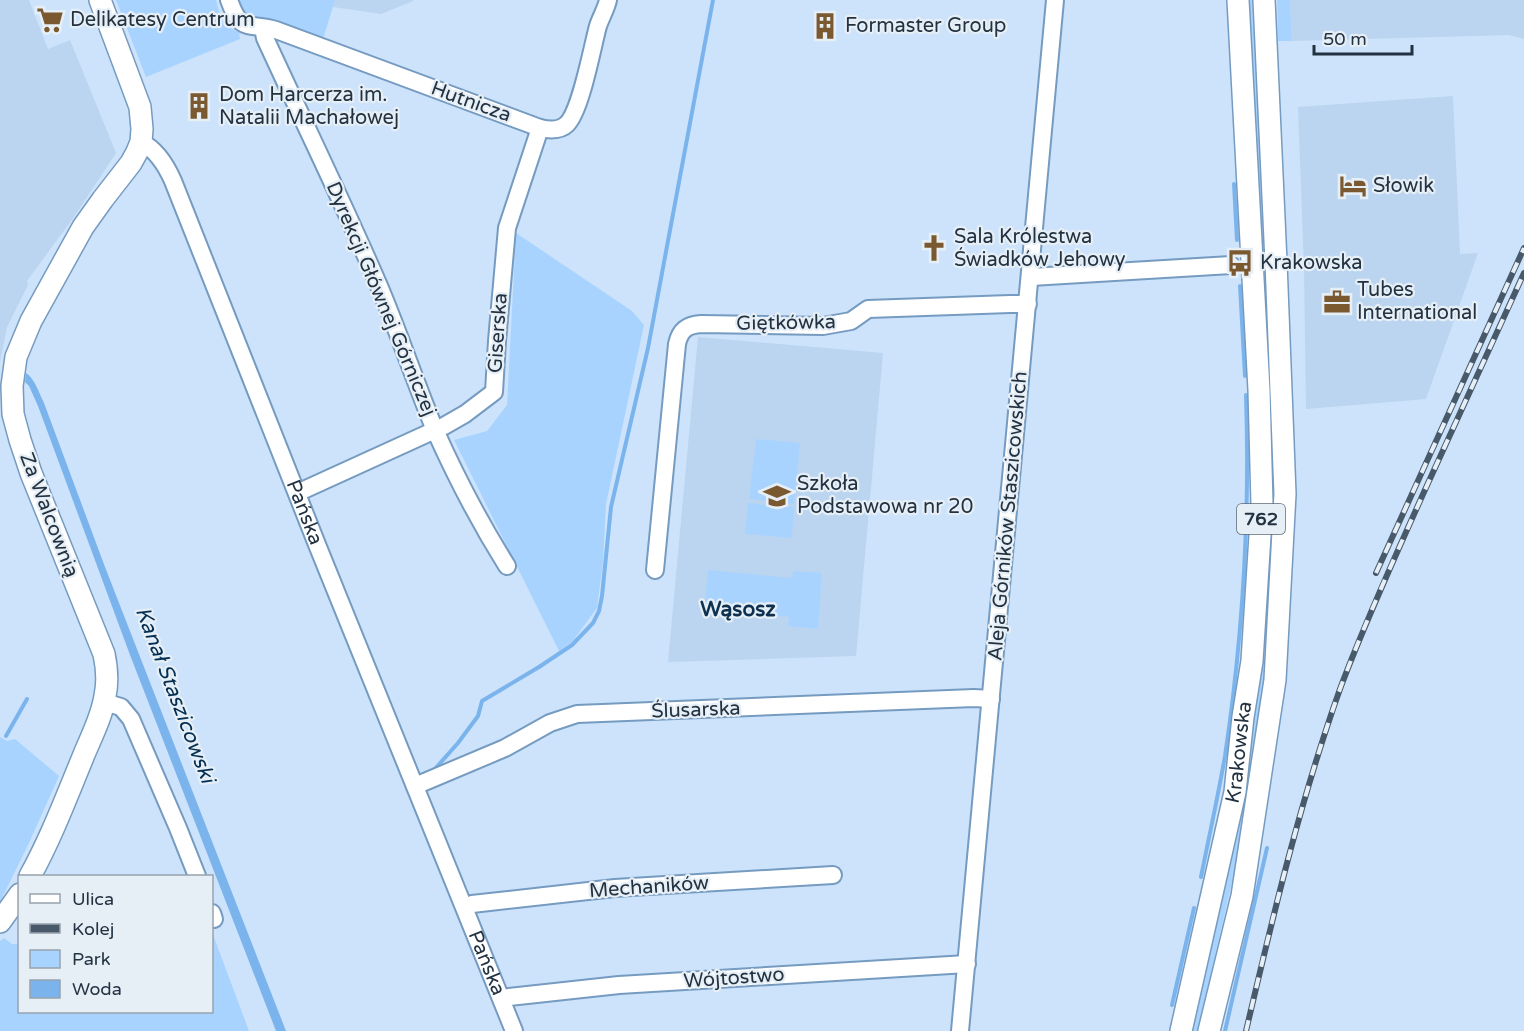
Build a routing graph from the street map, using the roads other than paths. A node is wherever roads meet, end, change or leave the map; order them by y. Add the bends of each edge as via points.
1 (100, 0) edge
2 (229, 0) edge
3 (608, 0) edge
4 (1055, 0) edge
5 (1238, 0) edge
6 (1264, 0) edge
7 (263, 28) junction
8 (540, 128) junction
9 (141, 142) junction
10 (1231, 266) dead end
11 (1031, 277) junction
12 (1028, 304) junction
13 (436, 430) junction
14 (297, 493) junction
15 (507, 566) dead end
16 (655, 570) dead end
17 (991, 699) junction
18 (104, 702) junction
19 (416, 786) junction
20 (31, 875) edge
21 (197, 875) edge
22 (833, 875) dead end
23 (18, 897) edge
24 (465, 907) junction
25 (0, 922) edge
26 (967, 964) junction
27 (502, 1000) junction
28 (514, 1031) edge
29 (960, 1031) edge
30 (1181, 1031) edge
31 (1209, 1031) edge

1 - 9 main road via 140,107
2 - 7 street, Hutnicza via 238,20
3 - 8 street via 575,111 561,128
4 - 11 street, Aleja Górników Staszicowskich
5 - 30 main road, Krakowska / 762 via 1262,504 1252,661 1235,792
6 - 31 main road, Krakowska / 762 via 1285,494 1275,680 1242,896
7 - 8 street, Hutnicza
7 - 13 street, Dyrekcji Głównej Górniczej via 360,242
8 - 13 street, Giserska via 507,228 494,392
9 - 14 street, Pańska via 166,165
9 - 18 main road, Za Walcownią via 131,163 83,227 31,321 16,357 12,386 13,414 31,473 104,654
10 - 11 street
11 - 12 street, Aleja Górników Staszicowskich
12 - 16 street, Giętkówka via 868,309 850,321 823,326 700,324 684,328 677,344
12 - 17 street, Aleja Górników Staszicowskich
13 - 14 street, Giserska
13 - 15 street, Dyrekcji Głównej Górniczej via 478,518
14 - 19 street, Pańska
17 - 19 street, Ślusarska via 577,714
17 - 26 street, Aleja Górników Staszicowskich
18 - 20 main road, Za Walcownią
18 - 21 street via 120,707 131,719
19 - 24 street, Pańska
22 - 24 street, Mechaników via 615,888
23 - 25 main road
24 - 27 street, Pańska
26 - 27 street, Wójtostwo via 619,985
26 - 29 street, Aleja Górników Staszicowskich
27 - 28 street, Pańska

